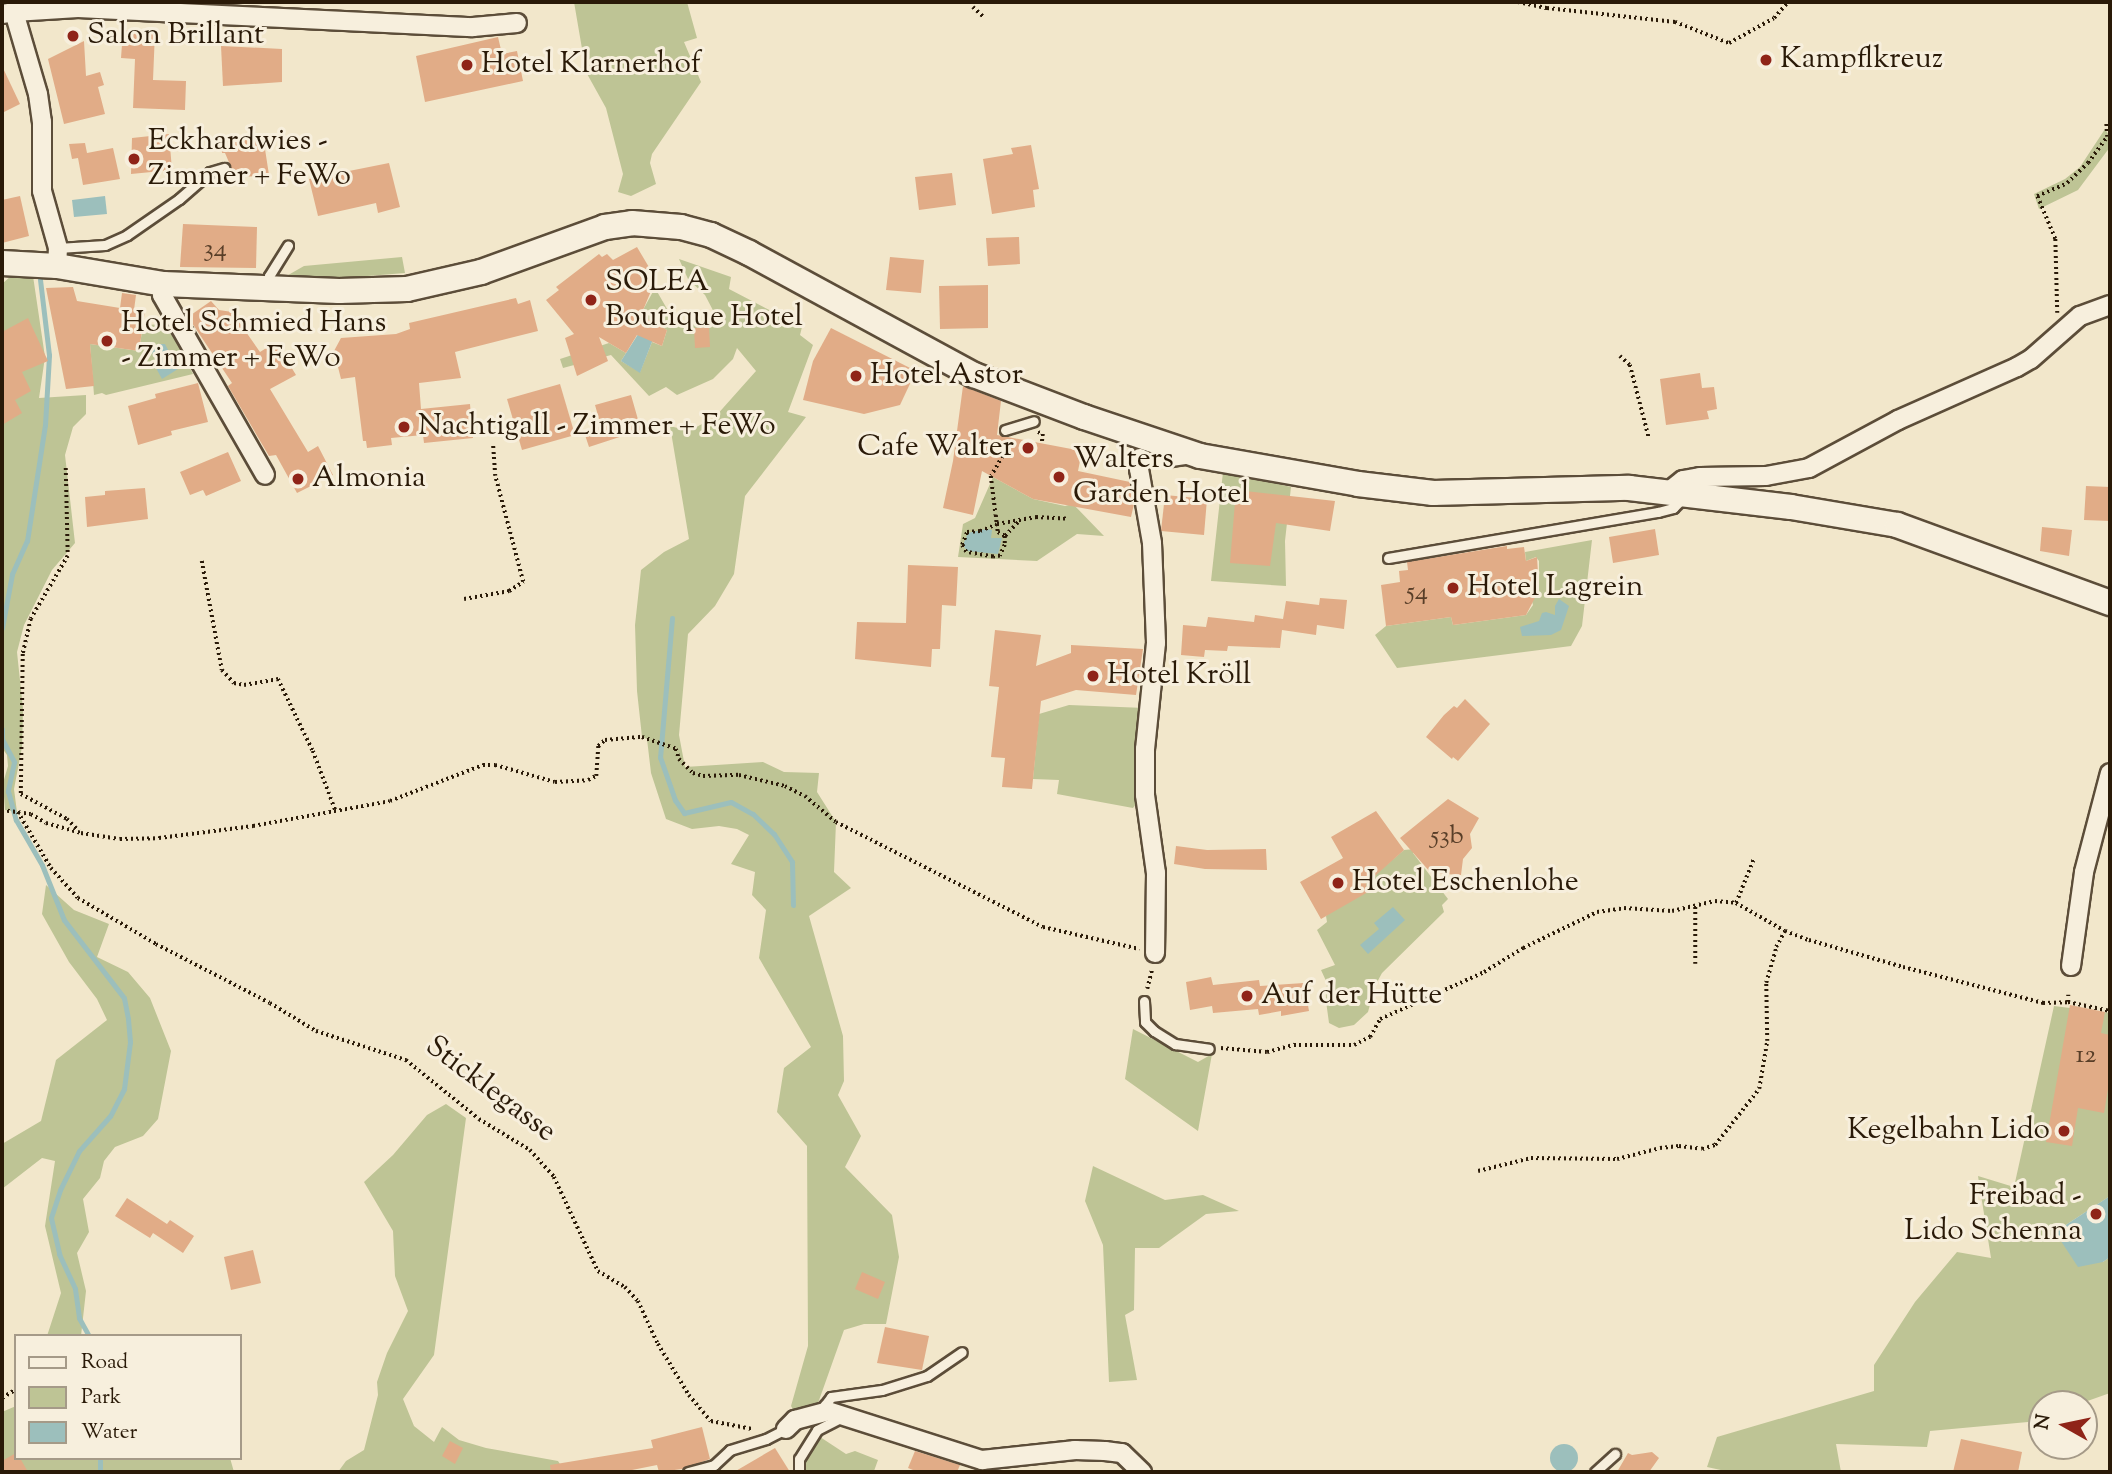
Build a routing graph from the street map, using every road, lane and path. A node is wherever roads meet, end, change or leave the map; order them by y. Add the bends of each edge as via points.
1 (973, 2) edge
2 (1518, 2) edge
3 (1788, 2) edge
4 (8, 13) edge
5 (985, 18) dead end
6 (517, 23) dead end
7 (2106, 122) dead end
8 (224, 168) dead end
9 (288, 246) dead end
10 (57, 257) junction
11 (2, 263) edge
12 (163, 284) junction
13 (267, 289) junction
14 (2110, 304) edge
15 (2054, 320) dead end
16 (1620, 356) dead end
17 (1034, 421) dead end
18 (1005, 430) dead end
19 (1649, 438) dead end
20 (1012, 441) dead end
21 (493, 445) dead end
22 (1200, 456) junction
23 (1140, 458) joint
24 (66, 468) dead end
25 (265, 475) dead end
26 (1679, 492) junction
27 (1021, 519) junction
28 (1069, 519) dead end
29 (997, 523) junction
30 (1005, 536) junction
31 (1388, 558) dead end
32 (202, 561) dead end
33 (464, 598) dead end
34 (2110, 603) edge
35 (2110, 773) edge
36 (5, 810) edge
37 (17, 812) junction
38 (336, 812) junction
39 (80, 832) junction
40 (1754, 858) dead end
41 (1736, 903) junction
42 (1695, 906) junction
43 (1784, 931) junction
44 (1155, 953) junction
45 (1695, 964) dead end
46 (2071, 966) dead end
47 (2068, 995) dead end
48 (1143, 1001) joint
49 (2068, 1002) junction
50 (2110, 1011) edge
51 (1209, 1049) joint
52 (1478, 1171) dead end
53 (962, 1352) dead end
54 (830, 1413) junction
55 (790, 1424) junction
56 (1615, 1454) dead end
57 (688, 1472) edge
58 (799, 1472) edge
59 (1142, 1472) edge
60 (1595, 1472) edge

1 - 5 path
2 - 3 path via 1675,22 1729,43 1774,18
4 - 6 street via 78,8 473,27
4 - 10 street via 38,94 42,191
7 - 15 path via 2107,137 2088,163 2067,183 2037,195 2054,239 2058,310
8 - 10 lane via 210,172 127,235
9 - 13 lane via 269,276
10 - 11 street
10 - 12 street
12 - 13 street
12 - 25 street via 162,295
13 - 22 street via 407,289 481,272 605,227 632,223 681,227 749,253 974,375
14 - 26 street via 2080,316 2017,368 1898,419 1809,468 1766,476 1683,480
16 - 19 path via 1630,365
17 - 18 lane
20 - 29 path via 990,476
21 - 33 path via 495,476 523,582 509,591
22 - 23 lane via 1171,461
22 - 26 street via 1433,493 1611,488
23 - 44 street via 1152,543 1156,643 1145,749 1145,795 1156,873
24 - 39 path via 68,556 31,619 23,654 21,794 67,819
26 - 31 lane via 1673,508 1658,512
26 - 34 street via 1897,525
27 - 28 path
27 - 29 path
27 - 30 path
29 - 30 path via 998,532
29 - 30 path via 967,531 962,545 972,555 1000,556
32 - 38 path via 222,670 234,683 244,685 278,679
35 - 46 street via 2084,872
36 - 37 path
37 - 39 path
37 - 55 path, Sticklegasse via 51,869 78,898 316,1031 406,1060 479,1119 530,1150 554,1177 598,1271 638,1301 689,1395 711,1421 754,1429
38 - 39 path via 159,838 120,839
38 - 44 path via 390,801 483,765 555,782 588,780 596,776 598,746 605,740 642,737 671,746 693,773 739,775 785,786 836,822 1043,927
40 - 41 path
41 - 42 path via 1715,901
41 - 43 path
42 - 45 path
42 - 51 path via 1658,912 1610,909 1381,1019 1370,1037 1354,1045 1294,1045 1267,1052
43 - 49 path via 1987,989 2043,1003
43 - 52 path via 1766,984 1768,1041 1759,1089 1715,1145 1660,1148 1617,1159 1531,1158
44 - 48 path
47 - 49 path
48 - 51 lane via 1145,1022 1154,1031 1175,1044
49 - 50 path
53 - 54 lane via 927,1376 882,1390 831,1397 825,1405
54 - 55 street
54 - 58 lane via 804,1449
54 - 59 street via 982,1460 1105,1451 1122,1453
55 - 57 lane via 766,1439 730,1450 714,1465
56 - 60 lane

